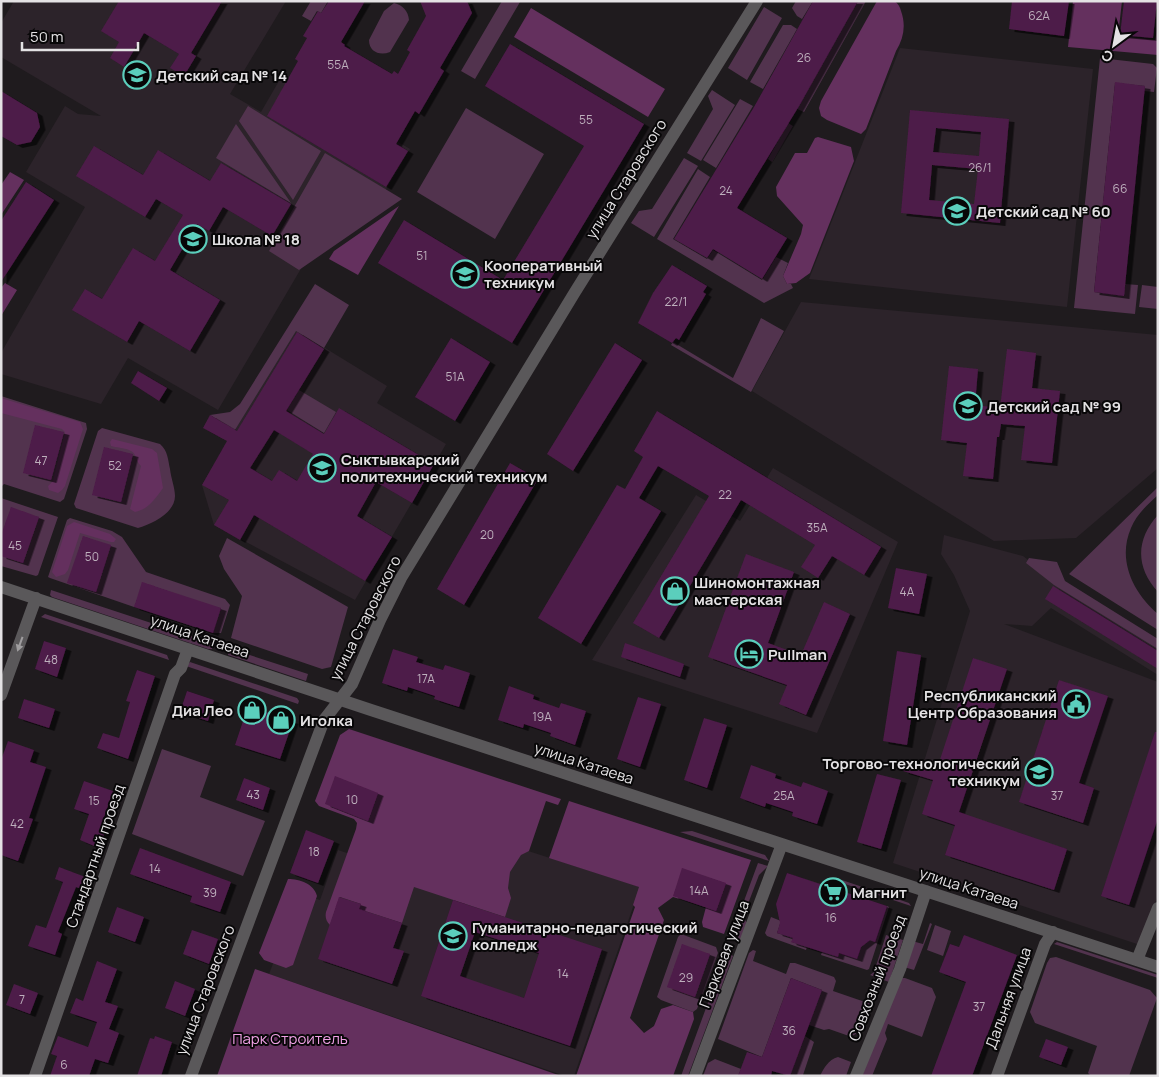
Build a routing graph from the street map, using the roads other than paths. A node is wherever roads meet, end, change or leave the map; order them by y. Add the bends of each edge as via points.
1 (757, 1) edge
2 (1, 587) edge
3 (36, 598) junction
4 (188, 649) junction
5 (1, 695) edge
6 (340, 700) junction
7 (782, 844) junction
8 (926, 891) junction
9 (1158, 908) edge
10 (1053, 932) junction
11 (1138, 960) junction
12 (1158, 967) edge
13 (35, 1076) edge
14 (191, 1076) edge
15 (695, 1076) edge
16 (856, 1076) edge
17 (997, 1076) edge

1 - 6 street, улица Старовского via 406,570 352,684
2 - 3 street, улица Катаева
3 - 4 street, улица Катаева
3 -> 5 street
4 - 6 street, улица Катаева
4 - 13 street, Стандартный проезд via 181,668 175,674
6 - 7 street, улица Катаева
6 - 14 street, улица Старовского via 324,720
7 - 8 street, улица Катаева
7 - 15 street, Парковая улица
8 - 10 street, улица Катаева
8 - 16 street, Совхозный проезд via 900,969
9 - 11 street
10 - 11 street, улица Катаева
10 - 17 street, Дальняя улица via 1045,944
11 - 12 street, улица Катаева

